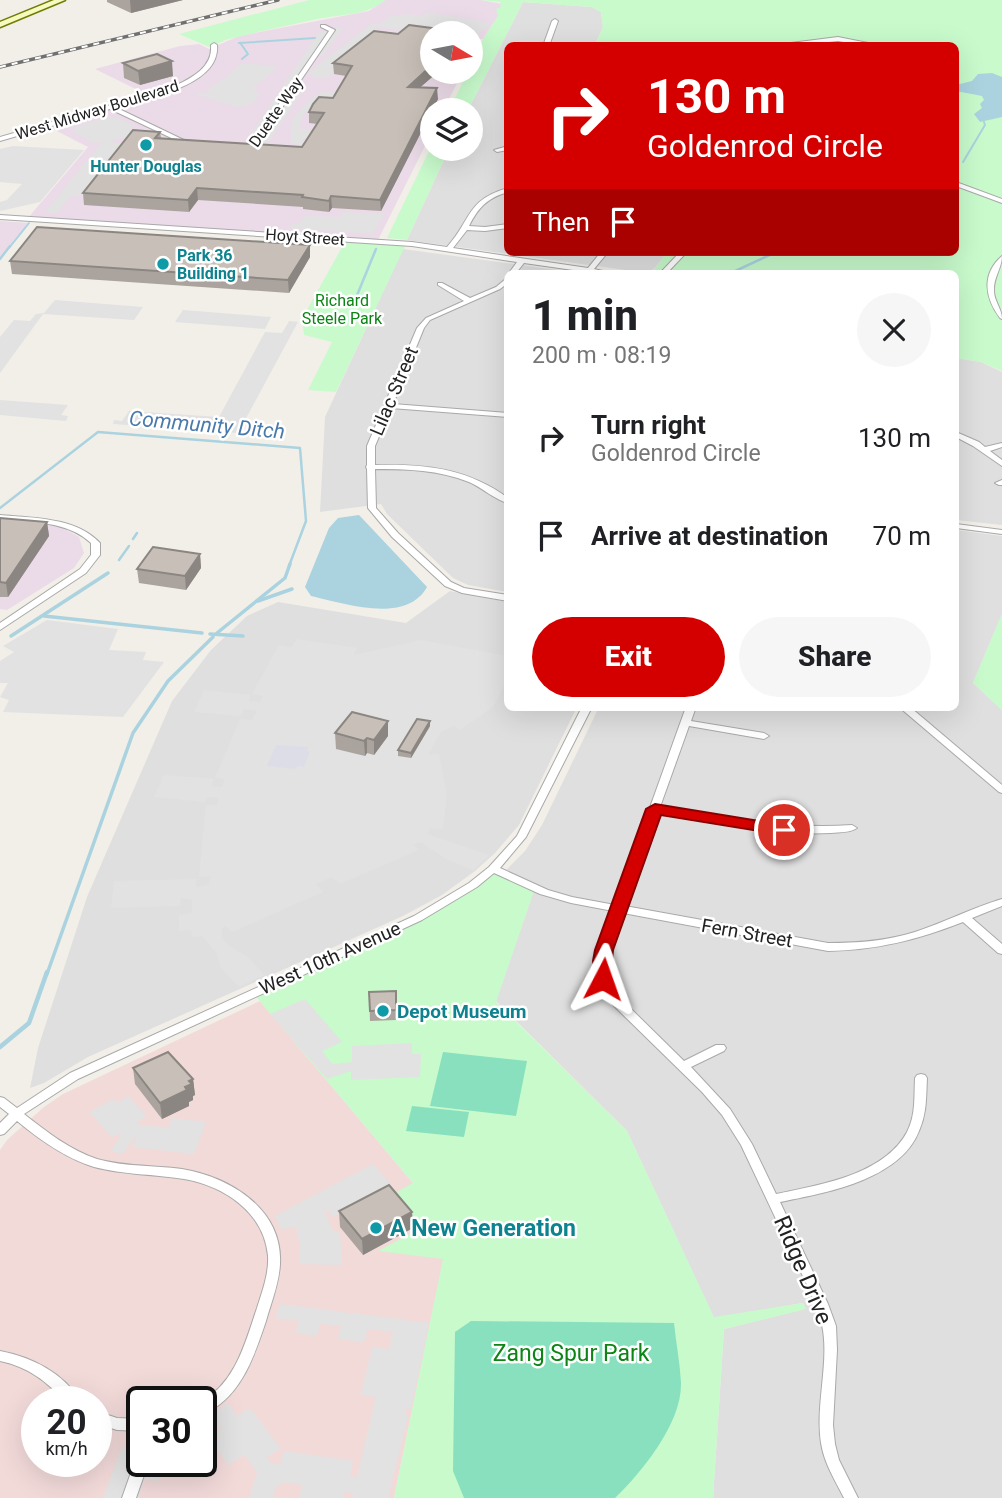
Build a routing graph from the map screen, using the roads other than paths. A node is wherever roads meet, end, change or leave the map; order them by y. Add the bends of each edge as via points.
1 (61, 0) edge
2 (555, 21) dead end
3 (0, 25) edge
4 (323, 26) dead end
5 (547, 42) edge
6 (808, 42) edge
7 (872, 42) edge
8 (214, 45) dead end
9 (112, 108) junction
10 (0, 139) edge
11 (194, 145) edge
12 (504, 149) edge
13 (239, 150) edge
14 (497, 150) dead end
15 (959, 185) edge
16 (1002, 189) edge
17 (504, 191) edge
18 (989, 194) junction
19 (1002, 201) edge
20 (0, 217) edge
21 (504, 227) edge
22 (466, 228) junction
23 (449, 249) junction
24 (602, 256) edge
25 (680, 256) edge
26 (1002, 258) edge
27 (522, 260) junction
28 (514, 270) edge
29 (590, 270) joint
30 (666, 270) edge
31 (504, 283) edge
32 (440, 284) dead end
33 (498, 288) junction
34 (504, 289) edge
35 (468, 300) junction
36 (1002, 317) edge
37 (388, 406) junction
38 (504, 415) edge
39 (959, 436) edge
40 (1002, 445) edge
41 (984, 450) junction
42 (1002, 464) edge
43 (370, 467) junction
44 (504, 500) edge
45 (0, 517) edge
46 (959, 526) edge
47 (1002, 532) edge
48 (504, 597) edge
49 (0, 627) edge
50 (585, 711) edge
51 (690, 711) edge
52 (909, 711) edge
53 (685, 723) junction
54 (764, 736) dead end
55 (1002, 790) edge
56 (655, 809) junction
57 (852, 828) dead end
58 (493, 869) junction
59 (1002, 902) edge
60 (619, 909) junction
61 (964, 917) junction
62 (1002, 950) edge
63 (720, 1048) dead end
64 (683, 1066) junction
65 (921, 1078) dead end
66 (0, 1101) edge
67 (16, 1114) junction
68 (0, 1131) edge
69 (772, 1199) junction
70 (0, 1356) edge
71 (58, 1386) edge
72 (217, 1397) edge
73 (137, 1477) edge
74 (130, 1498) edge
75 (851, 1498) edge

1 - 3 street
2 - 5 street
4 - 13 street, Duette Way via 332,30 250,151
6 - 7 street
8 - 9 street, West Midway Boulevard via 211,63 197,76 160,94
9 - 10 street, West Midway Boulevard
9 - 11 street
12 - 14 street
15 - 18 street
16 - 18 street
17 - 22 street via 477,204
18 - 19 street
20 - 23 street, Hoyt Street
21 - 22 street
22 - 23 street
23 - 27 street, Hoyt Street
24 - 29 street
25 - 30 street
26 - 36 street via 988,291
27 - 28 street
27 - 29 street, Hoyt Street
31 - 33 street, Lilac Street
32 - 35 street
33 - 34 street
33 - 35 street, Lilac Street
35 - 37 street, Lilac Street via 428,319 421,328
37 - 38 street
37 - 43 street, Lilac Street via 370,446
39 - 41 street
40 - 41 street
41 - 42 street
43 - 44 street via 444,470 475,480
43 - 48 street, Lilac Street via 372,509 435,574 462,590
45 - 49 street via 70,526 83,531 95,544 90,565
46 - 47 street
50 - 58 street, West 10th Avenue via 521,837
51 - 53 street, Ridge Drive
52 - 55 street
53 - 54 street
53 - 56 street, Ridge Drive
56 - 57 street via 770,829
56 - 60 street, Ridge Drive
58 - 60 street, Fern Street via 553,896
58 - 67 street, West 10th Avenue via 418,918 94,1065
59 - 61 street, Fern Street
60 - 61 street, Fern Street via 806,944 851,948 898,942
60 - 64 street, Ridge Drive via 604,950 603,979 617,1002
61 - 62 street
63 - 64 street
64 - 69 street, Ridge Drive via 733,1122
65 - 69 street via 916,1125 892,1156 865,1175 843,1183
66 - 67 street
67 - 68 street, West 10th Avenue
67 - 72 street via 86,1159 208,1180 231,1190 260,1215 274,1256 271,1280 241,1370
69 - 75 street, Ridge Drive via 829,1326 828,1444
70 - 71 street via 24,1361
73 - 74 street

